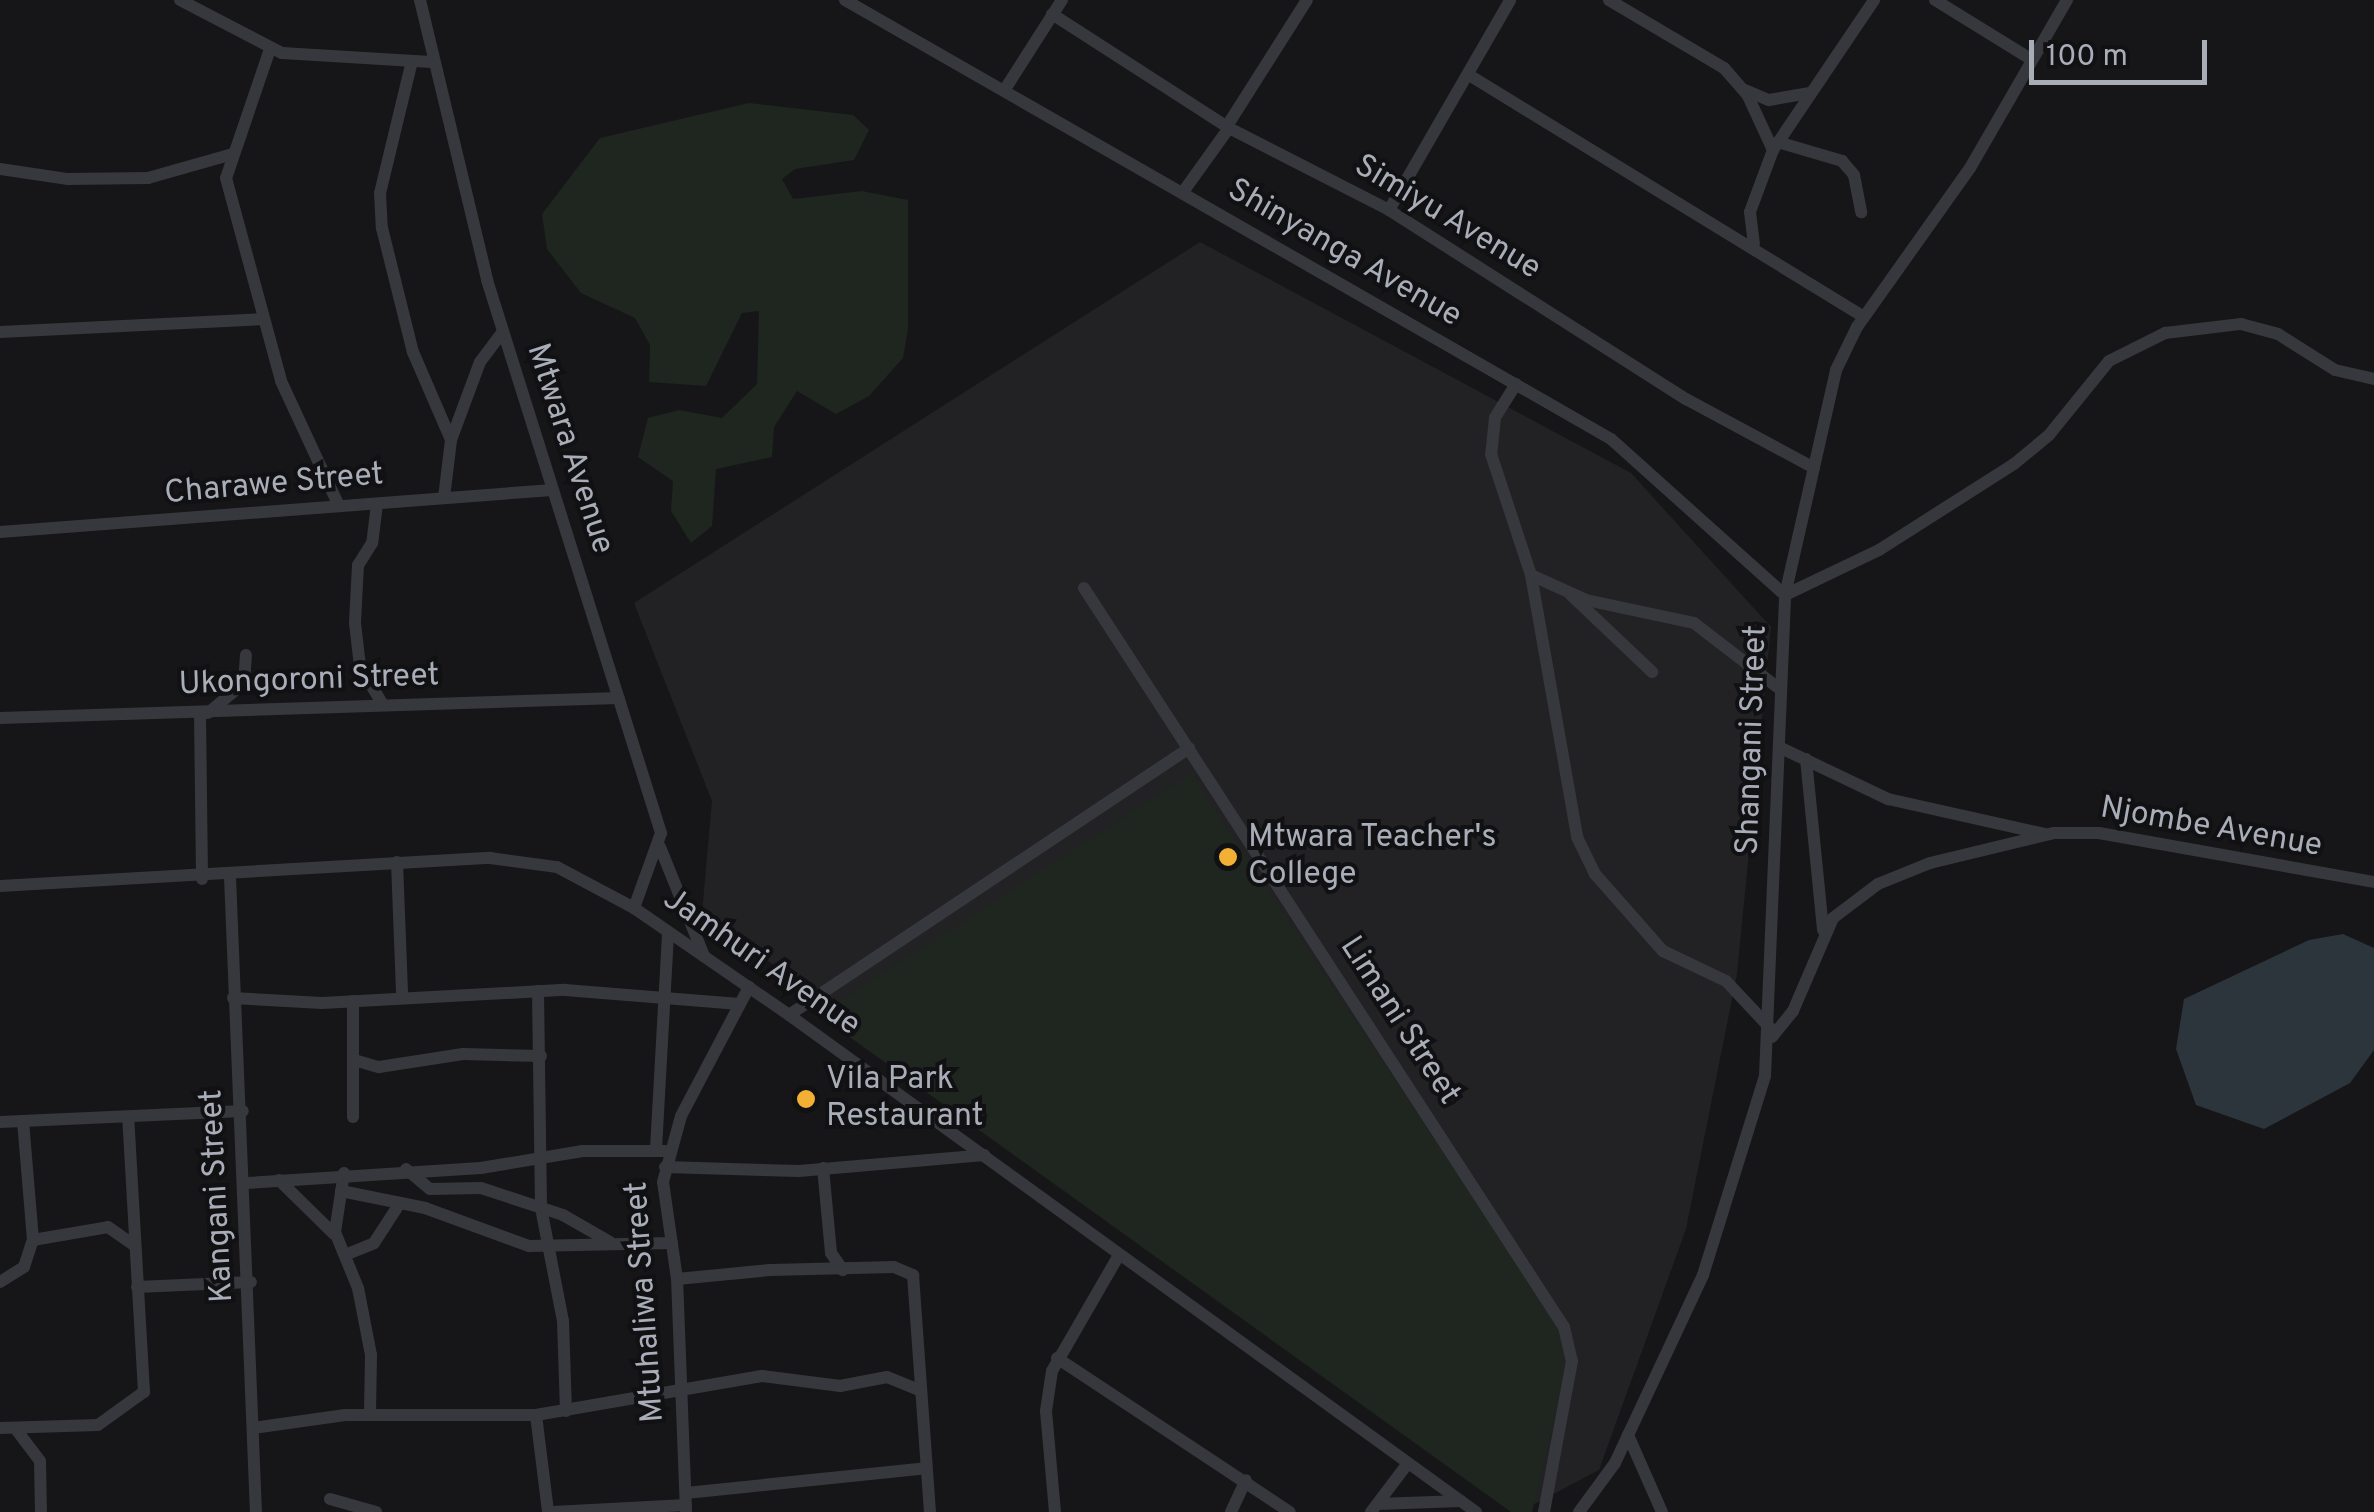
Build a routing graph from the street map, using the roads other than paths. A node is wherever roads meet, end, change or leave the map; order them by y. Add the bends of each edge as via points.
1 (420, 0) edge
2 (846, 0) edge
3 (1062, 0) edge
4 (1307, 0) edge
5 (1510, 0) edge
6 (1609, 0) edge
7 (1874, 0) edge
8 (1934, 0) edge
9 (2067, 0) edge
10 (191, 2) edge
11 (1052, 14) junction
12 (270, 49) junction
13 (2032, 60) junction
14 (431, 62) junction
15 (410, 65) junction
16 (1469, 75) junction
17 (1007, 86) junction
18 (1743, 88) junction
19 (1808, 93) junction
20 (1228, 127) junction
21 (1777, 146) junction
22 (232, 154) junction
23 (0, 169) edge
24 (1183, 192) junction
25 (1388, 210) junction
26 (1861, 212) dead end
27 (1754, 244) junction
28 (1864, 317) junction
29 (264, 319) junction
30 (0, 332) edge
31 (503, 332) junction
32 (2374, 378) edge
33 (1516, 384) junction
34 (451, 440) junction
35 (1814, 468) junction
36 (552, 490) junction
37 (444, 498) junction
38 (377, 504) junction
39 (339, 506) junction
40 (0, 532) edge
41 (1531, 574) junction
42 (1084, 588) dead end
43 (1570, 594) junction
44 (1785, 595) junction
45 (246, 655) dead end
46 (1652, 672) dead end
47 (238, 689) junction
48 (1782, 691) junction
49 (619, 698) junction
50 (383, 705) junction
51 (261, 711) junction
52 (204, 713) junction
53 (0, 718) edge
54 (1188, 748) junction
55 (1780, 748) junction
56 (1806, 759) junction
57 (2048, 835) junction
58 (660, 847) junction
59 (397, 862) junction
60 (230, 877) junction
61 (202, 879) junction
62 (2374, 882) edge
63 (0, 886) edge
64 (634, 908) junction
65 (668, 932) junction
66 (1824, 932) junction
67 (704, 957) junction
68 (749, 987) junction
69 (538, 991) junction
70 (402, 993) junction
71 (660, 996) junction
72 (233, 998) junction
73 (354, 1001) junction
74 (739, 1004) junction
75 (789, 1014) junction
76 (1772, 1034) junction
77 (541, 1056) junction
78 (354, 1060) junction
79 (243, 1111) junction
80 (128, 1116) junction
81 (354, 1116) dead end
82 (0, 1122) edge
83 (23, 1122) junction
84 (662, 1150) junction
85 (544, 1155) junction
86 (984, 1155) junction
87 (665, 1168) junction
88 (822, 1168) junction
89 (406, 1169) junction
90 (344, 1173) junction
91 (279, 1180) junction
92 (247, 1183) junction
93 (340, 1191) junction
94 (400, 1203) junction
95 (541, 1208) junction
96 (336, 1236) junction
97 (33, 1240) junction
98 (610, 1242) junction
99 (672, 1243) junction
100 (135, 1246) junction
101 (550, 1247) junction
102 (344, 1254) junction
103 (1119, 1255) junction
104 (843, 1270) junction
105 (677, 1279) junction
106 (0, 1282) edge
107 (250, 1282) junction
108 (137, 1287) junction
109 (1056, 1358) junction
110 (680, 1388) junction
111 (920, 1390) junction
112 (566, 1411) junction
113 (370, 1415) junction
114 (536, 1415) junction
115 (0, 1428) edge
116 (15, 1428) junction
117 (253, 1428) junction
118 (1628, 1434) junction
119 (1408, 1463) junction
120 (926, 1468) junction
121 (1246, 1480) junction
122 (330, 1499) dead end
123 (1461, 1501) junction
124 (686, 1503) edge
125 (1375, 1508) edge
126 (41, 1512) edge
127 (256, 1512) edge
128 (376, 1512) edge
129 (550, 1512) edge
130 (930, 1512) edge
131 (1054, 1512) edge
132 (1231, 1512) edge
133 (1290, 1512) edge
134 (1476, 1512) edge
135 (1544, 1512) edge
136 (1579, 1512) edge
137 (1662, 1512) edge

1 - 14 street, Mtwara Avenue
2 - 17 street, Shinyanga Avenue
3 - 11 street
4 - 20 street
5 - 16 street
6 - 18 street via 1724,68
7 - 19 street
8 - 13 street
9 - 13 street, Shangani Street
10 - 12 street
11 - 17 street
11 - 20 street, Simiyu Avenue
12 - 15 street
12 - 22 street via 264,86
13 - 28 street, Shangani Street via 1970,168
14 - 15 street
14 - 31 street, Mtwara Avenue
15 - 34 street via 380,193 382,228 412,352
16 - 25 street
16 - 27 street
17 - 24 street, Shinyanga Avenue
18 - 19 street via 1769,100
18 - 21 street
19 - 21 street
20 - 24 street
20 - 25 street, Simiyu Avenue
21 - 26 street via 1842,162 1854,174
21 - 27 street via 1750,212
22 - 23 street via 148,178 68,179
22 - 29 street via 226,178
24 - 33 street, Shinyanga Avenue
25 - 35 street, Simiyu Avenue via 1686,399
27 - 28 street
28 - 35 street, Shangani Street via 1836,370
29 - 30 street
29 - 39 street via 281,381
31 - 34 street via 480,362
31 - 36 street, Mtwara Avenue
32 - 44 street via 2335,370 2278,334 2241,324 2165,332 2108,361 2049,435 2014,464 1879,550
33 - 41 street via 1495,418 1490,454
33 - 44 street, Shinyanga Avenue via 1649,466
34 - 37 street
35 - 44 street, Shangani Street
36 - 37 street, Charawe Street
36 - 49 street, Mtwara Avenue
37 - 38 street, Charawe Street
38 - 39 street, Charawe Street
38 - 50 street via 372,543 358,565 356,623 360,666
39 - 40 street, Charawe Street
41 - 43 street
41 - 76 street via 1562,730 1566,807 1594,874 1663,951 1726,981
42 - 54 street, Limani Street
43 - 46 street
43 - 48 street via 1694,623
44 - 48 street, Shangani Street
45 - 47 street
47 - 51 street
47 - 52 street
48 - 55 street, Shangani Street
49 - 50 street, Ukongoroni Street
49 - 58 street, Mtwara Avenue
50 - 51 street, Ukongoroni Street
51 - 52 street, Ukongoroni Street
52 - 53 street, Ukongoroni Street
52 - 61 street
54 - 75 street
54 - 135 street, Limani Street via 1564,1326 1572,1362
55 - 56 street
55 - 76 street, Shangani Street
56 - 57 street via 1888,799
56 - 66 street
57 - 62 street, Njombe Avenue via 2119,835 2175,852
57 - 66 street, Njombe Avenue via 1913,868 1856,896
58 - 64 street
58 - 67 street, Mtwara Avenue
59 - 60 street, Jamhuri Avenue
59 - 64 street, Jamhuri Avenue via 527,860
59 - 70 street
60 - 61 street, Jamhuri Avenue
60 - 72 street, Kangani Street
61 - 63 street, Jamhuri Avenue
64 - 65 street, Jamhuri Avenue
65 - 67 street, Jamhuri Avenue
65 - 71 street
66 - 76 street, Njombe Avenue via 1793,1012
67 - 68 street, Jamhuri Avenue
68 - 74 street, Mtuhaliwa Street
68 - 75 street, Jamhuri Avenue
69 - 70 street
69 - 71 street
69 - 77 street
70 - 73 street
71 - 74 street
71 - 84 street
72 - 73 street
72 - 79 street, Kangani Street
73 - 78 street
74 - 84 street, Mtuhaliwa Street
75 - 86 street, Jamhuri Avenue
76 - 118 street, Shangani Street via 1722,1226
77 - 78 street via 463,1054 379,1067
77 - 85 street
78 - 81 street
79 - 80 street
79 - 92 street, Kangani Street
80 - 83 street
80 - 100 street
82 - 83 street
83 - 97 street
84 - 85 street
84 - 87 street, Mtuhaliwa Street
85 - 89 street via 481,1168
85 - 95 street
86 - 88 street
86 - 103 street, Jamhuri Avenue
87 - 88 street
87 - 99 street, Mtuhaliwa Street
88 - 104 street via 831,1254
89 - 90 street
89 - 95 street via 430,1189 475,1187
90 - 91 street
90 - 93 street
91 - 92 street
91 - 96 street
92 - 107 street, Kangani Street
93 - 94 street
93 - 96 street
94 - 101 street via 496,1238
94 - 102 street via 374,1244
95 - 98 street
95 - 101 street
96 - 102 street
97 - 100 street via 108,1227
97 - 106 street via 24,1267
98 - 99 street
98 - 101 street
99 - 105 street, Mtuhaliwa Street
100 - 108 street
101 - 112 street via 564,1320
102 - 113 street via 372,1355
103 - 109 street
103 - 119 street, Jamhuri Avenue
104 - 105 street
104 - 111 street via 904,1268 916,1278
105 - 110 street, Mtuhaliwa Street
107 - 108 street
107 - 117 street, Kangani Street
108 - 116 street via 145,1370 139,1400 98,1425
109 - 121 street
109 - 131 street via 1046,1411
110 - 111 street via 762,1376 835,1386 887,1376
110 - 112 street via 628,1405 618,1396
110 - 124 street, Mtuhaliwa Street
111 - 120 street
112 - 114 street
113 - 114 street
113 - 117 street
114 - 129 street
115 - 116 street
116 - 126 street via 40,1460
117 - 127 street, Kangani Street
118 - 136 street, Shangani Street
118 - 137 street
119 - 123 street, Jamhuri Avenue
119 - 125 street
120 - 124 street
120 - 130 street
121 - 132 street
121 - 133 street
122 - 128 street
123 - 125 street
123 - 134 street, Jamhuri Avenue
124 - 129 street

